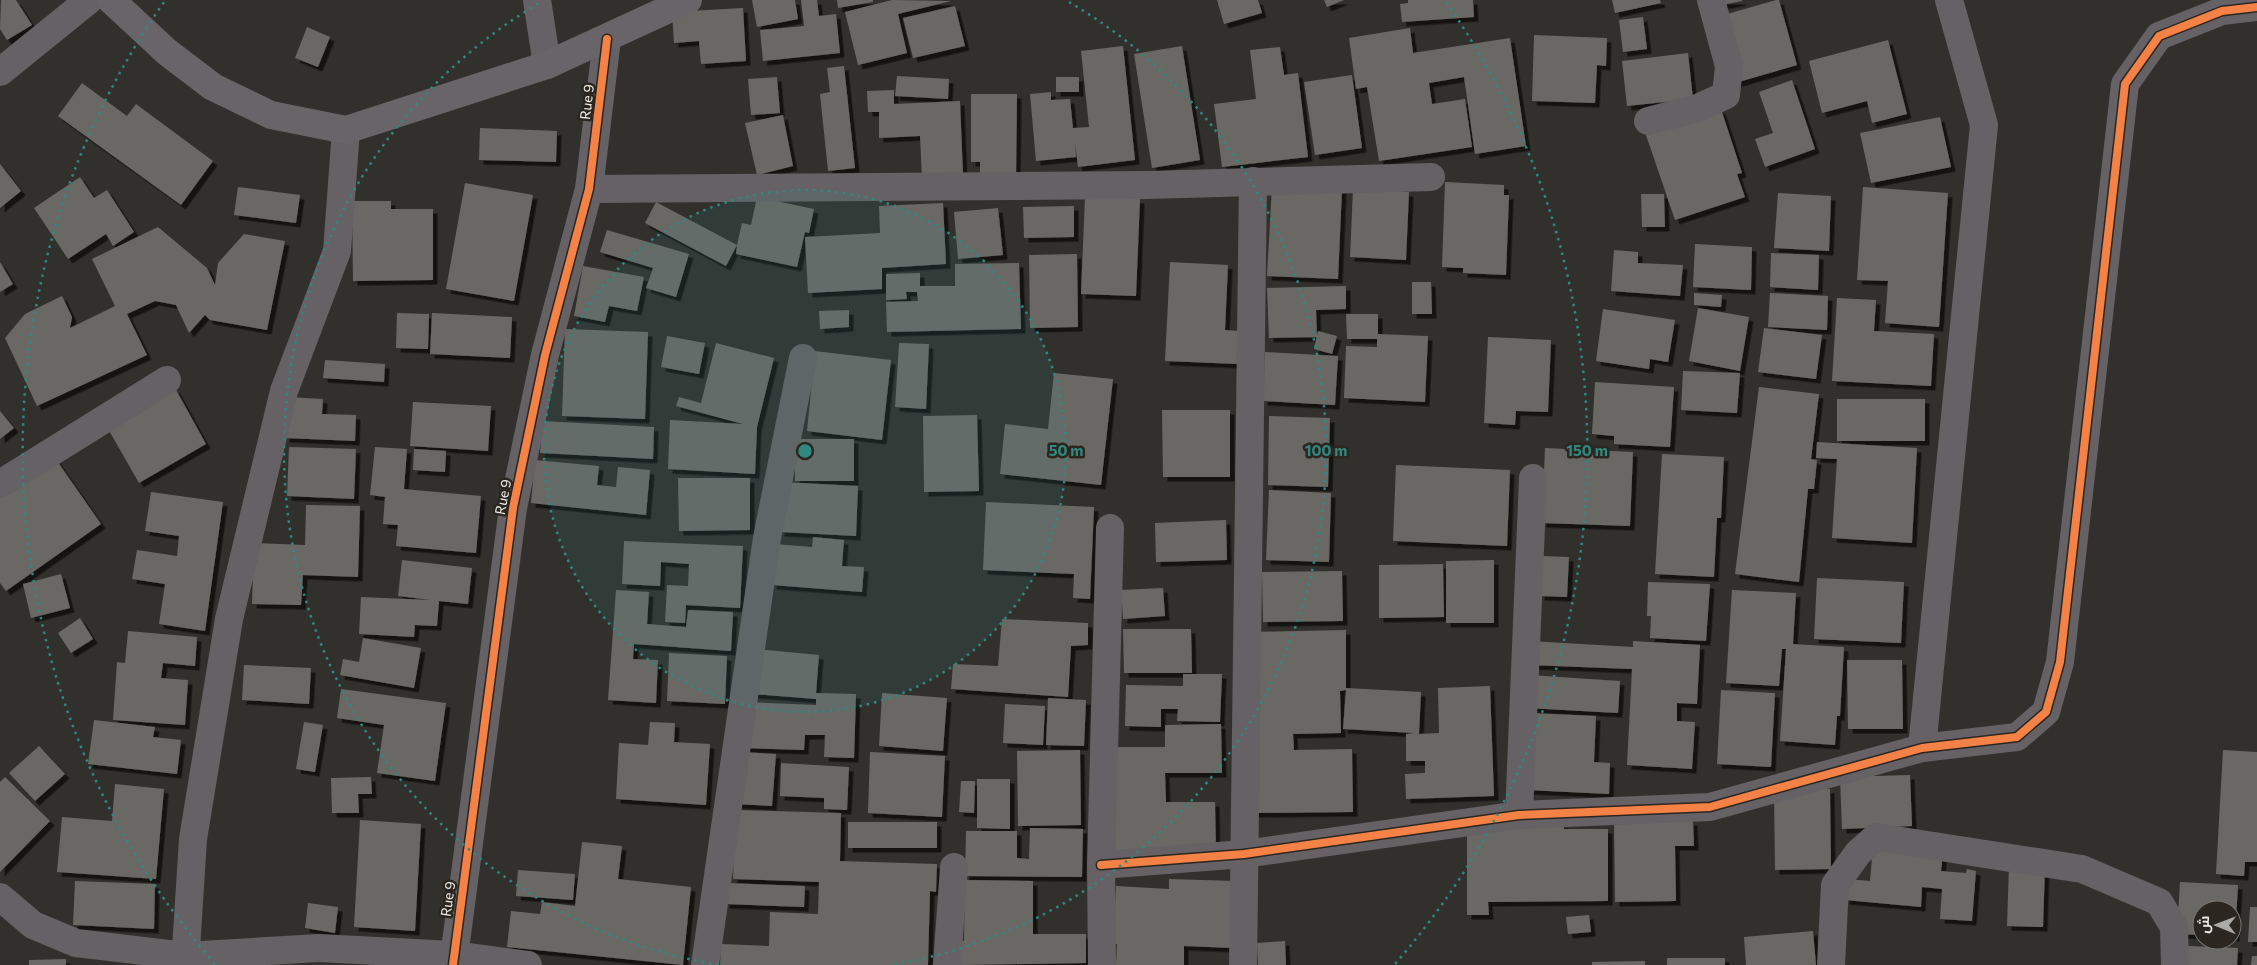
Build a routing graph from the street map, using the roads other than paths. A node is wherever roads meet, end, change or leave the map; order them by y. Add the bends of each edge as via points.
1 (89, 0) edge
2 (111, 0) edge
3 (537, 0) edge
4 (688, 0) edge
5 (1711, 0) edge
6 (1949, 0) edge
7 (2257, 7) edge
8 (607, 39) junction
9 (548, 65) junction
10 (0, 72) edge
11 (1648, 121) dead end
12 (346, 130) junction
13 (1431, 177) dead end
14 (1253, 181) junction
15 (589, 189) junction
16 (803, 358) dead end
17 (167, 380) dead end
18 (1533, 478) dead end
19 (0, 484) edge
20 (1110, 528) dead end
21 (1922, 748) junction
22 (1519, 815) junction
23 (1244, 854) junction
24 (1101, 865) junction
25 (954, 867) dead end
26 (0, 898) edge
27 (185, 960) edge
28 (453, 960) edge
29 (528, 965) edge
30 (705, 965) edge
31 (947, 965) edge
32 (1102, 965) edge
33 (1243, 965) edge
34 (1831, 965) edge
35 (2175, 965) edge

1 - 10 street
2 - 12 street via 167,52 213,87 271,115
3 - 9 street
4 - 8 street
5 - 11 street via 1729,66 1726,95 1698,108
6 - 21 street via 1984,125
7 - 21 street via 2222,11 2159,36 2125,84 2060,662 2046,712 2017,737
8 - 9 street
8 - 15 street, Rue 9
9 - 12 street
12 - 27 street via 337,251 284,391 229,619 193,839
13 - 14 street
14 - 15 street via 1137,185
14 - 23 street
15 - 28 street, Rue 9 via 545,355 512,508
16 - 30 street via 767,538
17 - 19 street
18 - 22 street
20 - 24 street
21 - 22 street via 1710,807
22 - 23 street
23 - 24 street
23 - 33 street
24 - 32 street
25 - 31 street
26 - 27 street via 33,925 76,943
27 - 28 street via 319,948
28 - 29 street
34 - 35 street via 1835,885 1858,853 1876,837 2082,869 2099,876 2159,902 2174,927

